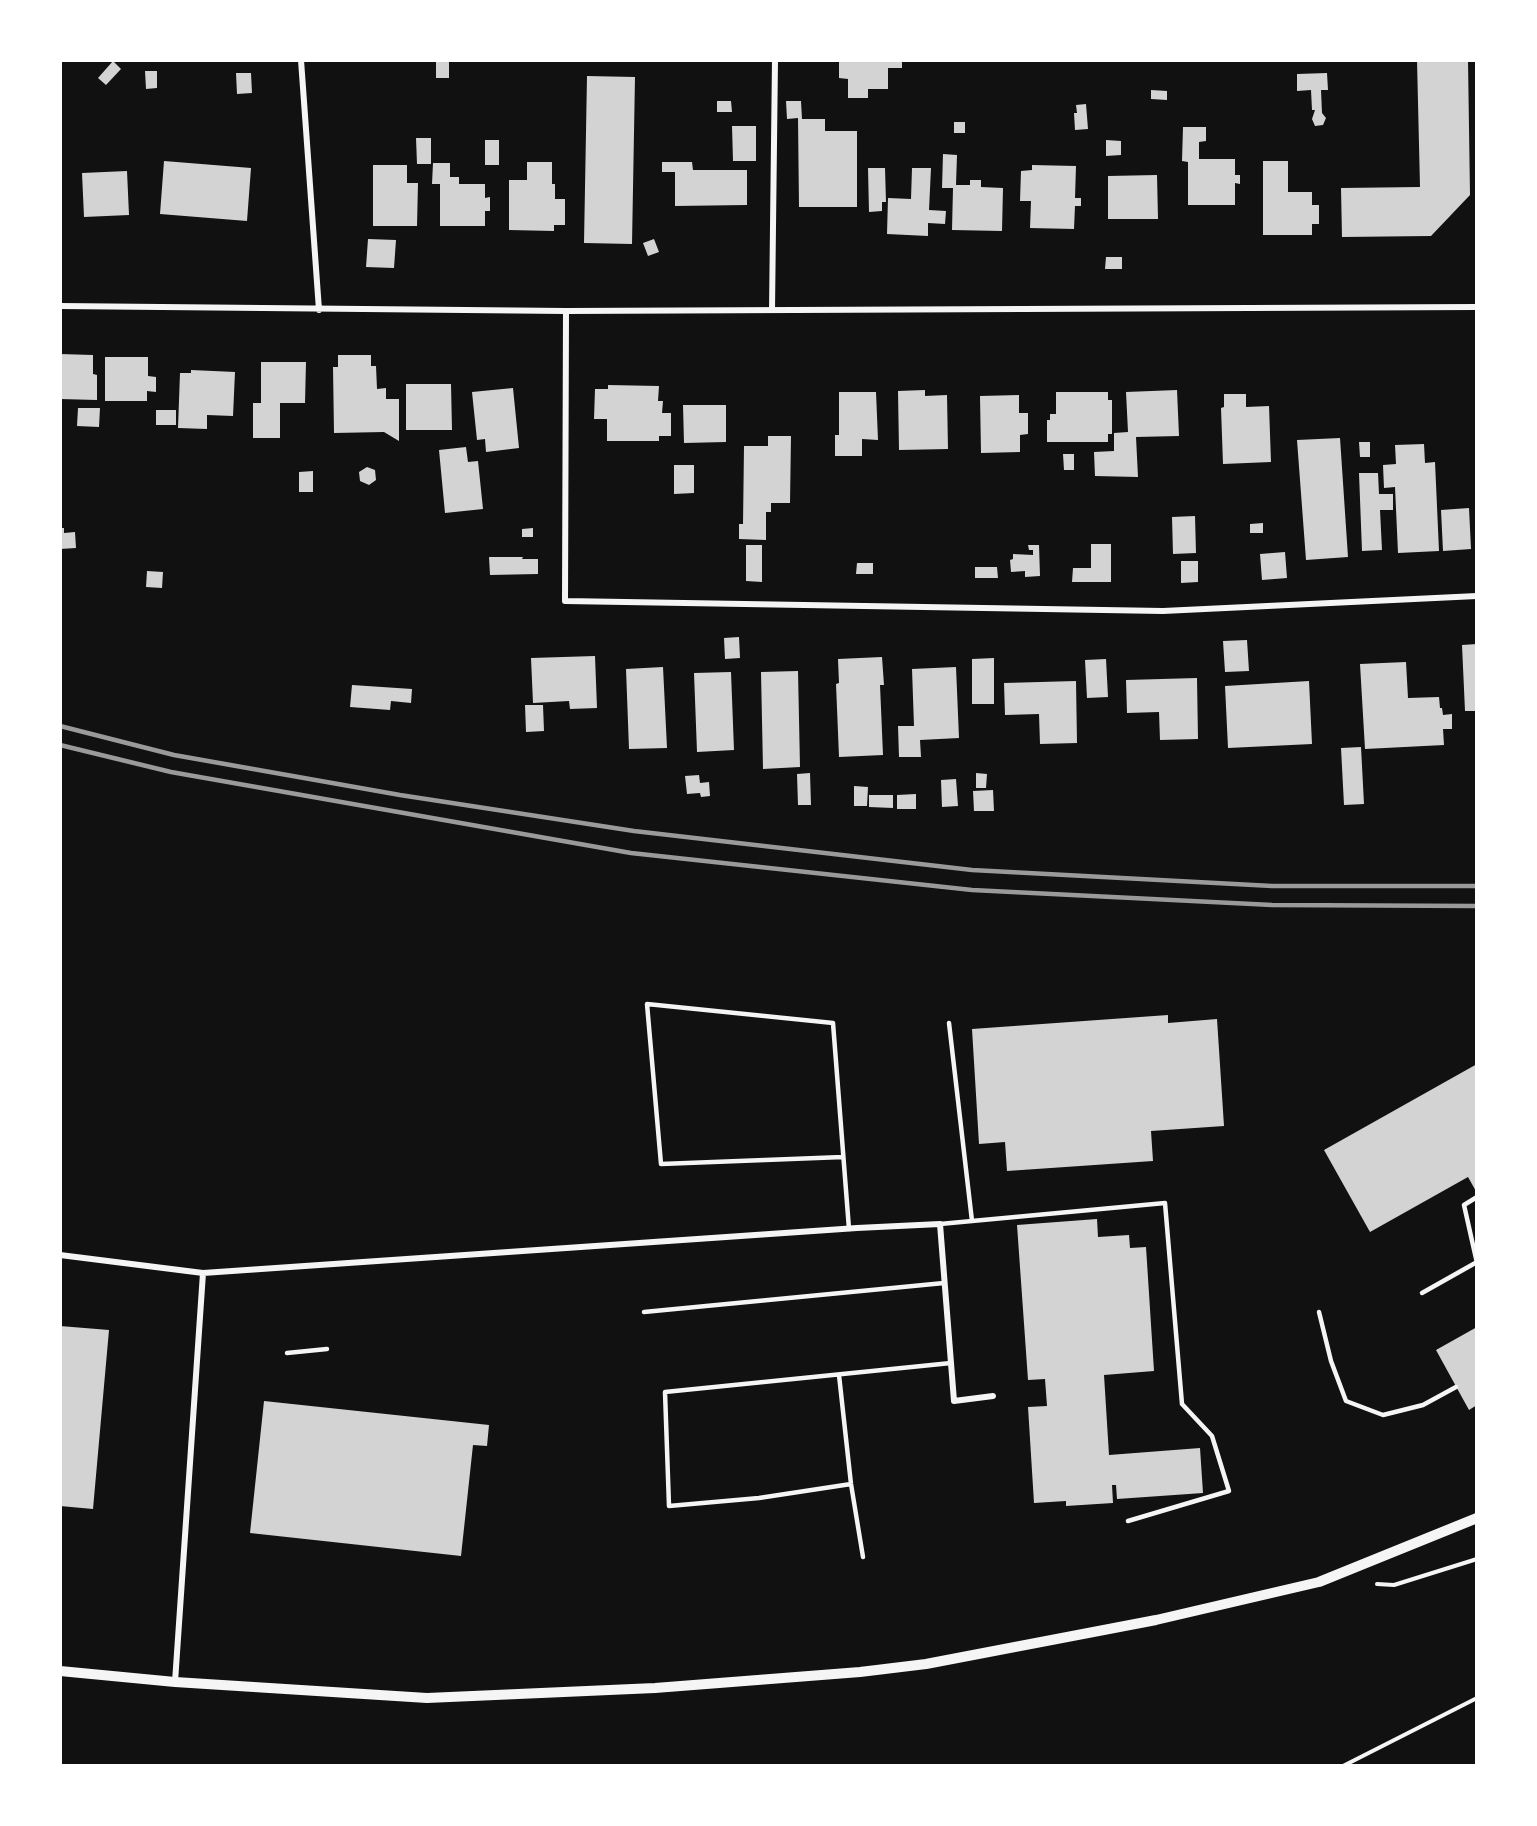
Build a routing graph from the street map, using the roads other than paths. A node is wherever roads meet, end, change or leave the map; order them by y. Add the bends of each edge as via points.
1 (301, 60) edge
2 (776, 60) edge
3 (60, 306) edge
4 (1477, 307) edge
5 (319, 310) junction
6 (772, 310) junction
7 (566, 311) junction
8 (1477, 596) edge
9 (949, 1023) dead end
10 (843, 1157) junction
11 (1477, 1197) edge
12 (972, 1221) junction
13 (940, 1224) junction
14 (849, 1228) junction
15 (1477, 1231) edge
16 (1470, 1235) junction
17 (60, 1255) edge
18 (1477, 1263) edge
19 (203, 1273) junction
20 (944, 1283) junction
21 (1422, 1293) dead end
22 (644, 1312) dead end
23 (1319, 1312) dead end
24 (327, 1349) dead end
25 (287, 1353) dead end
26 (951, 1363) junction
27 (839, 1375) junction
28 (1456, 1387) dead end
29 (993, 1396) dead end
30 (851, 1485) junction
31 (1477, 1518) edge
32 (1128, 1521) dead end
33 (862, 1557) dead end
34 (60, 1671) edge
35 (175, 1683) junction

1 - 5 street
2 - 6 street
3 - 5 street
4 - 6 street
5 - 7 street
6 - 7 street
7 - 8 street via 565,601 1164,611
9 - 12 lane
10 - 10 lane via 833,1023 647,1004 662,1164
10 - 14 lane
11 - 16 lane via 1464,1205
12 - 13 lane
12 - 32 lane via 1165,1203 1182,1404 1212,1436 1229,1491
13 - 14 street
13 - 20 street
14 - 19 street
15 - 16 lane
16 - 18 lane
17 - 19 street
18 - 21 lane
19 - 35 street
20 - 22 lane
20 - 26 street
23 - 28 lane via 1346,1401 1383,1415 1423,1405
24 - 25 lane
26 - 27 lane
26 - 29 street via 954,1401
27 - 30 lane
27 - 30 lane via 665,1392 669,1506
30 - 33 lane
31 - 35 street via 1319,1582 1156,1620 926,1664 655,1688 427,1698
34 - 35 street

